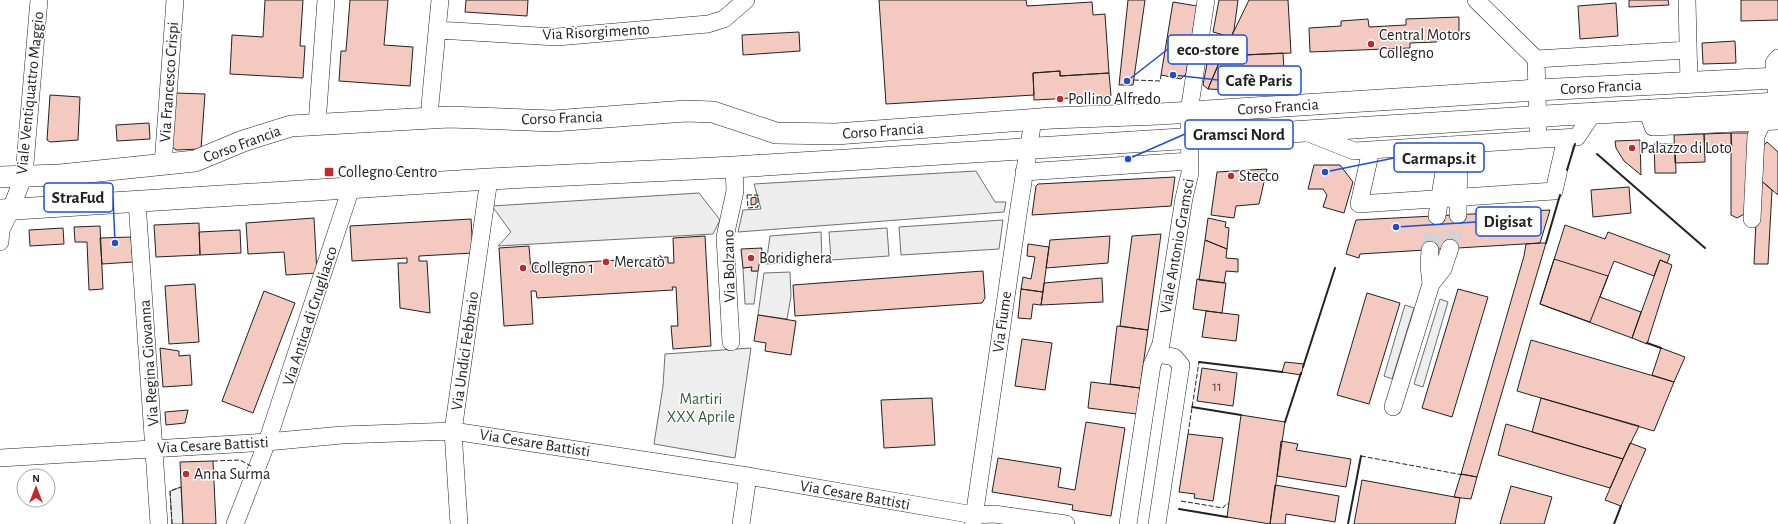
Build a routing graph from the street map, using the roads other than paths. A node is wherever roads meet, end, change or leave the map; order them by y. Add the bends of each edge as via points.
1 (39, 0) edge
2 (175, 0) edge
3 (326, 0) edge
4 (440, 0) edge
5 (725, 0) edge
6 (746, 0) edge
7 (1206, 0) edge
8 (1476, 0) edge
9 (1687, 0) edge
10 (724, 19) junction
11 (437, 30) junction
12 (1688, 50) junction
13 (1778, 58) edge
14 (1536, 60) junction
15 (1776, 78) edge
16 (1689, 83) junction
17 (1537, 90) junction
18 (430, 105) dead end
19 (1189, 112) junction
20 (1593, 113) junction
21 (1775, 113) edge
22 (1538, 116) junction
23 (1033, 120) junction
24 (317, 124) junction
25 (1304, 132) junction
26 (1190, 138) junction
27 (1539, 138) junction
28 (1566, 138) junction
29 (1454, 144) junction
30 (1028, 148) junction
31 (1371, 150) junction
32 (1190, 161) junction
33 (163, 165) junction
34 (734, 167) junction
35 (1024, 172) junction
36 (24, 175) junction
37 (0, 177) edge
38 (489, 179) junction
39 (351, 188) junction
40 (1458, 198) junction
41 (1440, 199) junction
42 (137, 202) junction
43 (6, 210) edge
44 (1458, 215) tunnel mouth
45 (1437, 216) tunnel mouth
46 (1752, 219) dead end
47 (0, 242) edge
48 (1450, 248) tunnel mouth
49 (1430, 250) tunnel mouth
50 (1431, 284) junction
51 (731, 342) dead end
52 (1157, 354) junction
53 (1393, 407) dead end
54 (453, 431) junction
55 (267, 442) junction
56 (155, 448) junction
57 (0, 458) edge
58 (748, 476) junction
59 (973, 519) edge
60 (159, 524) edge
61 (235, 524) edge
62 (459, 524) edge
63 (741, 524) edge
64 (1066, 524) edge
65 (1128, 524) edge
66 (1157, 524) edge

1 - 36 street, Viale Ventiquattro Maggio
2 - 33 street, Via Francesco Crispi
3 - 24 street
4 - 11 street
5 - 10 street
6 - 10 street, Via Risorgimento
7 - 19 street, Viale Antonio Gramsci
8 - 14 street
9 - 12 street
10 - 11 street, Via Risorgimento via 708,24 557,37
11 - 18 street
12 - 14 street, Corso Francia
12 - 16 street
13 - 15 street via 1774,63
14 - 17 street
15 - 16 main road, Corso Francia
15 - 21 street
16 - 17 main road, Corso Francia
17 - 19 main road, Corso Francia
17 - 22 street
19 - 23 main road, Corso Francia
19 - 26 street, Viale Antonio Gramsci
20 - 21 main road, Corso Francia via 1647,110
20 - 22 main road, Corso Francia
20 - 28 street, Corso Francia via 1577,137
21 - 46 street via 1756,136
22 - 25 main road, Corso Francia
22 - 27 street
23 - 24 main road, Corso Francia via 836,134 776,133 712,112 686,111 553,121 450,117
23 - 30 street, Via Fiume
24 - 33 main road, Corso Francia via 291,126 243,141 195,161
25 - 26 main road, Corso Francia
25 - 31 street, Corso Francia via 1354,151
26 - 30 main road, Corso Francia
26 - 32 street, Viale Antonio Gramsci
27 - 28 street, Corso Francia
27 - 29 street, Corso Francia
28 - 40 street via 1554,191
29 - 31 street, Corso Francia
29 - 40 street
29 - 41 street
30 - 34 main road, Corso Francia
30 - 35 street, Via Fiume
31 - 41 street via 1358,204
32 - 35 street
32 - 52 street, Viale Antonio Gramsci via 1161,344
33 - 36 main road, Corso Francia
34 - 38 main road, Corso Francia
34 - 51 street, Via Bolzano via 735,191 725,237
35 - 59 street, Via Fiume
36 - 37 main road, Corso Francia
36 - 43 street, Viale Ventiquattro Maggio
38 - 39 main road, Corso Francia
38 - 54 street, Via Undici Febbraio
39 - 42 main road, Corso Francia
39 - 55 street, Via Antica di Grugliasco
40 - 41 street
40 - 44 street
41 - 45 street
42 - 43 main road, Corso Francia
42 - 56 street, Via Regina Giovanna
43 - 47 street, Viale Ventiquattro Maggio
48 - 50 street via 1443,269
49 - 50 street
50 - 53 street
52 - 65 street, Viale Antonio Gramsci via 1152,365
52 - 66 street via 1174,357 1181,365
54 - 55 street, Via Cesare Battisti via 342,435
54 - 58 street, Via Cesare Battisti
54 - 62 street, Via Undici Febbraio
55 - 56 street, Via Cesare Battisti
55 - 61 street
56 - 57 street, Via Cesare Battisti
56 - 60 street, Via Regina Giovanna
58 - 59 street, Via Cesare Battisti
58 - 63 street
59 - 64 street, Via Cesare Battisti via 994,514

